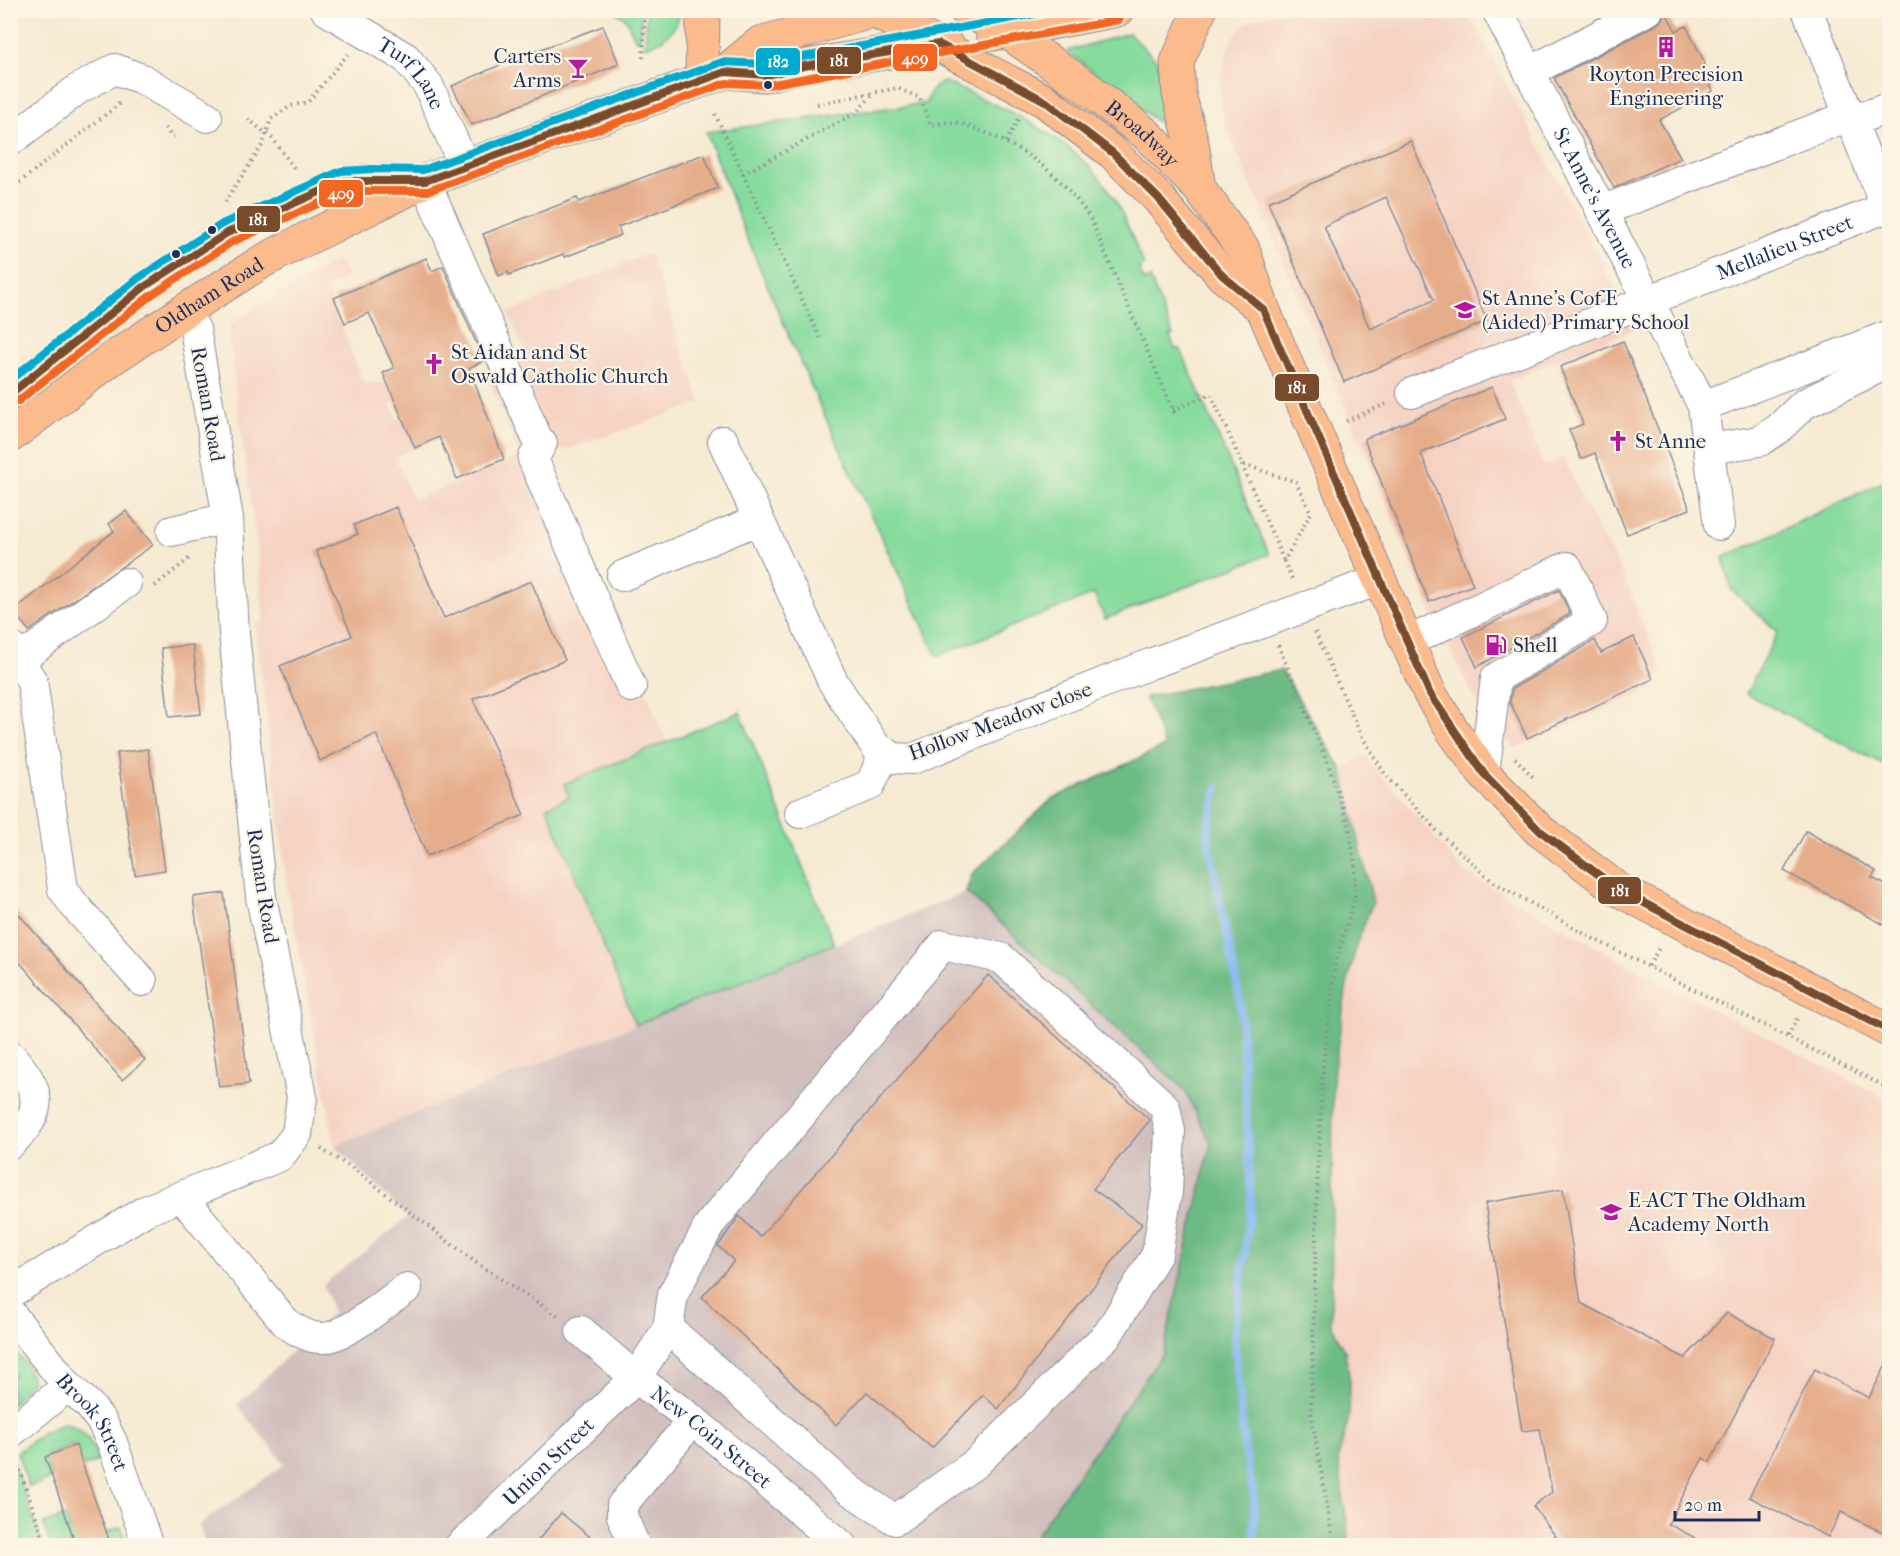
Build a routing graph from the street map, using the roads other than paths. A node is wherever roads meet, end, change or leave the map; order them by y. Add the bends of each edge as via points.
1 (326, 10) edge
2 (703, 10) edge
3 (966, 10) edge
4 (1117, 10) edge
5 (1200, 10) edge
6 (1497, 10) edge
7 (1648, 10) edge
8 (1807, 10) edge
9 (874, 11) edge
10 (1006, 31) junction
11 (939, 44) junction
12 (1529, 72) junction
13 (714, 75) junction
14 (1890, 107) edge
15 (1849, 116) junction
16 (207, 117) dead end
17 (10, 141) edge
18 (464, 165) junction
19 (425, 181) junction
20 (1199, 188) junction
21 (1888, 206) edge
22 (1600, 211) junction
23 (1648, 302) junction
24 (1263, 309) junction
25 (184, 311) junction
26 (1890, 334) edge
27 (1890, 362) edge
28 (1412, 393) road end
29 (10, 394) edge
30 (1703, 406) junction
31 (10, 436) edge
32 (723, 441) dead end
33 (1709, 449) junction
34 (228, 518) junction
35 (758, 520) junction
36 (1719, 525) dead end
37 (172, 531) dead end
38 (622, 576) dead end
39 (1379, 580) junction
40 (126, 583) dead end
41 (1407, 642) junction
42 (15, 653) edge
43 (631, 687) dead end
44 (885, 752) junction
45 (1484, 774) junction
46 (800, 813) dead end
47 (142, 981) dead end
48 (1890, 1031) edge
49 (10, 1054) edge
50 (10, 1144) edge
51 (182, 1197) junction
52 (407, 1288) dead end
53 (10, 1293) edge
54 (10, 1313) edge
55 (668, 1328) junction
56 (581, 1331) road end
57 (636, 1378) junction
58 (68, 1386) junction
59 (693, 1420) junction
60 (12, 1441) edge
61 (148, 1545) edge
62 (460, 1545) edge
63 (635, 1545) edge
64 (842, 1545) edge

1 - 18 street, Turf Lane via 406,58 428,85
2 - 13 main road
3 - 10 main road, Broadway
4 - 10 main road, Oldham Road
5 - 20 main road via 1177,62 1179,94
6 - 12 street, St Anne's Avenue
7 - 12 street
8 - 15 street
9 - 11 main road, Broadway
9 - 13 main road, Oldham Road via 760,43
10 - 11 main road, Oldham Road
10 - 20 main road, Broadway via 1146,134
11 - 13 main road, Oldham Road via 766,75
11 - 24 main road, Broadway via 1045,101 1113,153 1158,198 1222,275
12 - 22 street, St Anne's Avenue
13 - 18 main road, Oldham Road
14 - 15 street via 1869,115
15 - 21 street
15 - 22 street
16 - 17 street via 142,79 115,69 78,89
18 - 19 main road, Oldham Road
19 - 25 main road, Oldham Road via 263,261
19 - 29 street, Oldham Road via 344,181 227,233 144,287
19 - 43 street via 539,439 533,459
20 - 24 main road, Broadway via 1243,249
21 - 23 street, Mellalieu Street
22 - 23 street, St Anne's Avenue
23 - 28 street, Mellalieu Street
23 - 30 street, St Anne's Avenue
24 - 39 main road, Broadway
25 - 31 main road, Oldham Road via 110,360
25 - 34 street, Roman Road via 195,329
26 - 30 street
27 - 33 street via 1804,404 1760,441
30 - 33 street, St Anne's Avenue
32 - 35 street, Hollow Meadow close
33 - 36 street, St Anne's Avenue
34 - 37 street
34 - 51 street, Roman Road via 235,645 261,897 302,1097 297,1134 280,1156
35 - 38 street
35 - 44 street, Hollow Meadow close via 833,682 876,747
39 - 41 main road, Broadway
39 - 44 street, Hollow Meadow close via 1150,664 912,759 894,758
40 - 42 street
41 - 45 main road, Broadway via 1430,694
41 - 45 street via 1567,567 1592,621 1496,678
42 - 47 street via 32,681 63,889
44 - 46 street via 870,785
45 - 48 main road, Broadway via 1539,830 1619,890
49 - 50 street via 26,1073 35,1107 33,1120
51 - 52 street via 286,1323 304,1334 325,1338 340,1333
51 - 53 street via 145,1211
54 - 58 street, Brook Street
55 - 55 street via 673,1294 710,1224 943,945 1001,958 1165,1107 1170,1131 1168,1182 1157,1254 1108,1334 976,1463 895,1520 848,1489
55 - 57 street, Union Street
56 - 57 street, New Coin Street
57 - 59 street, New Coin Street
57 - 62 street, Union Street
58 - 60 street
58 - 61 street, Brook Street via 89,1405 112,1442
59 - 63 street via 622,1505 622,1516
59 - 64 street, New Coin Street

